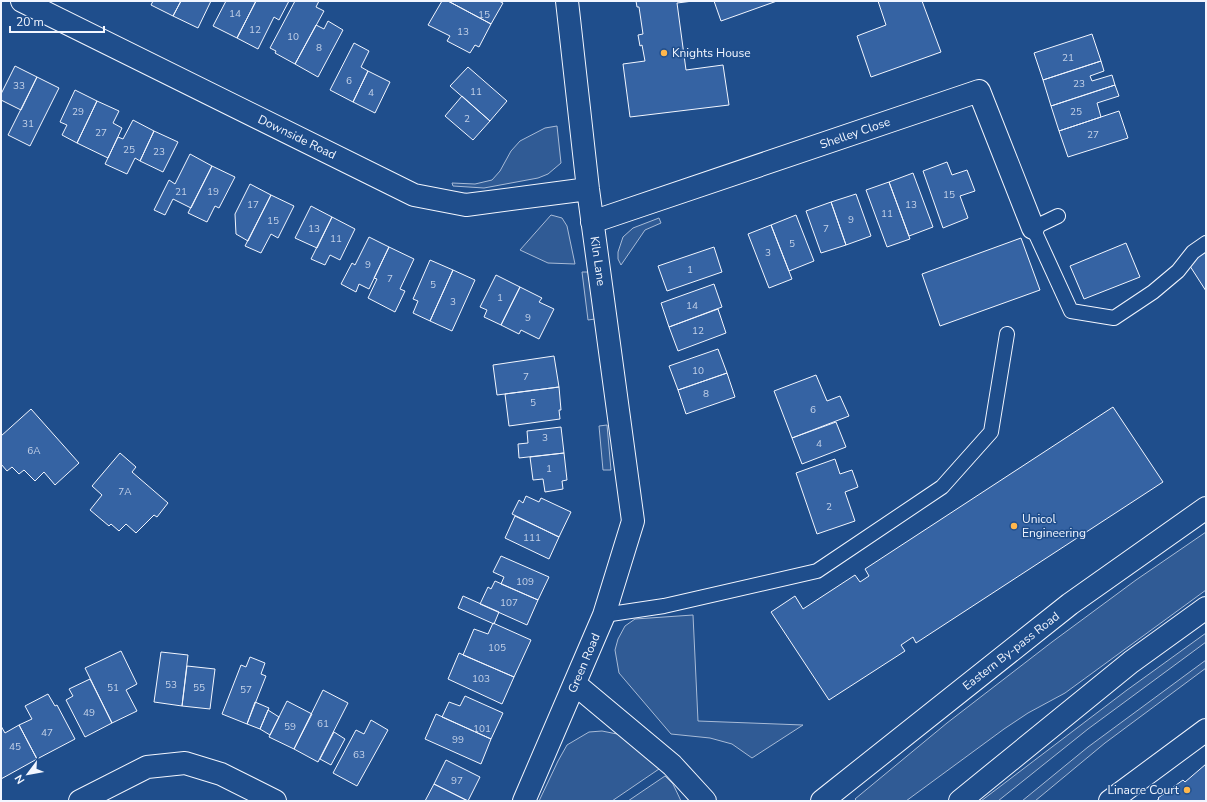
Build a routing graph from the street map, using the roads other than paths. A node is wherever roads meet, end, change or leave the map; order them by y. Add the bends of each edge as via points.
1 (22, 1) edge
2 (567, 1) edge
3 (588, 189) junction
4 (1058, 216) dead end
5 (592, 222) junction
6 (1033, 228) junction
7 (1206, 243) edge
8 (1007, 334) dead end
9 (1206, 508) edge
10 (633, 521) joint
11 (1206, 608) edge
12 (604, 615) junction
13 (575, 684) junction
14 (1206, 730) edge
15 (80, 801) edge
16 (275, 801) edge
17 (524, 801) edge
18 (705, 801) edge
19 (822, 801) edge
20 (960, 801) edge
21 (1110, 801) edge

1 - 3 main road, Downside Road via 414,195 466,205
2 - 3 main road, Kiln Lane
3 - 5 main road, Kiln Lane
4 - 6 lane
5 - 6 main road, Shelley Close via 979,91
5 - 10 main road, Kiln Lane
6 - 7 lane via 1070,311 1114,318 1153,292 1178,271 1193,252
8 - 12 lane via 991,432 942,487 817,571 664,606
9 - 19 main road, Eastern By-pass Road via 1070,604
10 - 12 main road, Green Road
11 - 20 main road via 1131,662
12 - 13 main road, Green Road
13 - 17 main road, Green Road
13 - 18 main road via 672,766
14 - 21 main road
15 - 16 main road via 147,767 185,763 221,774

